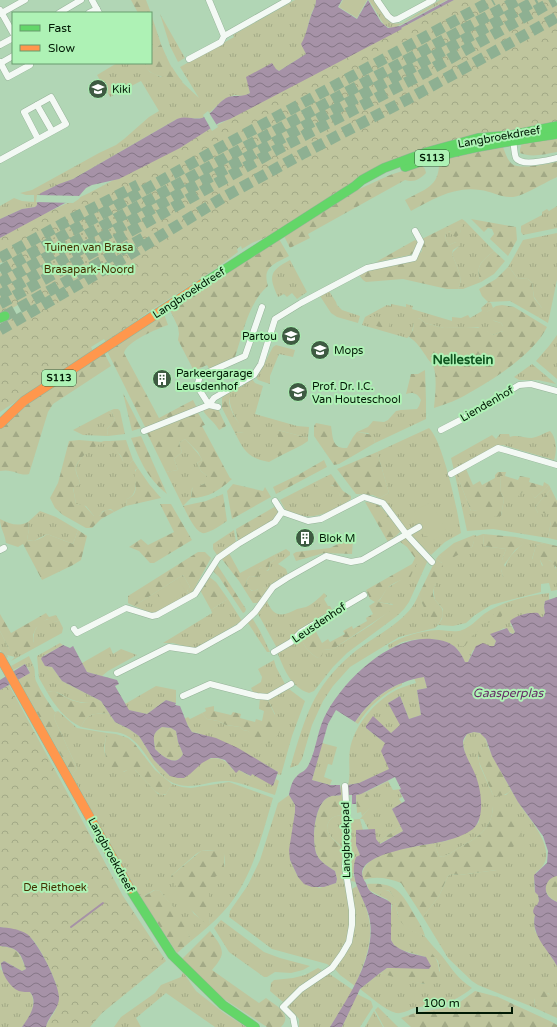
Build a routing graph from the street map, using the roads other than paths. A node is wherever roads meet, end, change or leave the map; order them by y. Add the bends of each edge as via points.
1 (25, 0) edge
2 (81, 0) edge
3 (92, 0) edge
4 (209, 0) edge
5 (288, 0) edge
6 (377, 0) edge
7 (433, 0) edge
8 (98, 11) edge
9 (1, 12) edge
10 (61, 12) edge
11 (12, 31) edge
12 (224, 36) junction
13 (12, 39) edge
14 (0, 45) edge
15 (12, 56) edge
16 (189, 59) dead end
17 (0, 62) edge
18 (30, 64) edge
19 (37, 105) junction
20 (557, 126) edge
21 (52, 131) junction
22 (557, 134) edge
23 (512, 138) junction
24 (38, 139) junction
25 (557, 158) edge
26 (0, 159) edge
27 (415, 231) dead end
28 (262, 307) dead end
29 (557, 391) edge
30 (24, 401) junction
31 (209, 404) junction
32 (218, 407) dead end
33 (0, 415) edge
34 (0, 424) edge
35 (441, 430) dead end
36 (144, 431) dead end
37 (557, 465) edge
38 (451, 474) dead end
39 (275, 501) dead end
40 (282, 512) junction
41 (420, 527) dead end
42 (407, 535) junction
43 (432, 562) dead end
44 (364, 595) dead end
45 (74, 629) dead end
46 (274, 652) dead end
47 (1, 659) edge
48 (116, 673) dead end
49 (291, 684) dead end
50 (183, 696) dead end
51 (345, 786) dead end
52 (256, 1027) edge
53 (295, 1027) edge

1 - 9 street
2 - 10 street
3 - 8 street
4 - 12 street
5 - 12 street
6 - 7 street via 393,20
9 - 11 street
12 - 16 street via 221,42
13 - 14 street
15 - 17 street
17 - 18 street via 8,77
19 - 21 street
19 - 21 street via 51,97 66,124
19 - 24 street via 24,112
20 - 23 main road, Langbroekdreef / S113
21 - 24 street
22 - 23 main road, Langbroekdreef / S113
23 - 25 street via 516,158 521,162
23 - 30 main road, Langbroekdreef / S113 via 429,158 355,186
24 - 26 street
27 - 31 street via 421,242 414,258 367,268 275,319 261,364 254,375 214,398
28 - 31 street via 246,356 200,376 197,386
29 - 35 street, Liendenhof via 531,384 519,385
30 - 33 main road, Langbroekdreef / S113
30 - 34 main road, Langbroekdreef / S113
31 - 32 street
31 - 36 street
37 - 38 street via 498,448
39 - 40 street
40 - 42 street via 308,521 321,519 364,497 383,503
40 - 45 street via 275,522 218,558 194,594 158,615 152,616 126,608 77,633
41 - 42 street
42 - 43 street
42 - 48 street via 362,560 351,562 326,556 273,587 255,612 239,627 196,651 169,647
44 - 46 street, Leusdenhof
47 - 52 main road, Langbroekdreef via 140,908 172,955 223,1005
49 - 50 street via 268,697 210,684
51 - 53 street, Langbroekpad via 348,835 345,866 352,910 349,942 332,968 301,989 283,1007 293,1017

